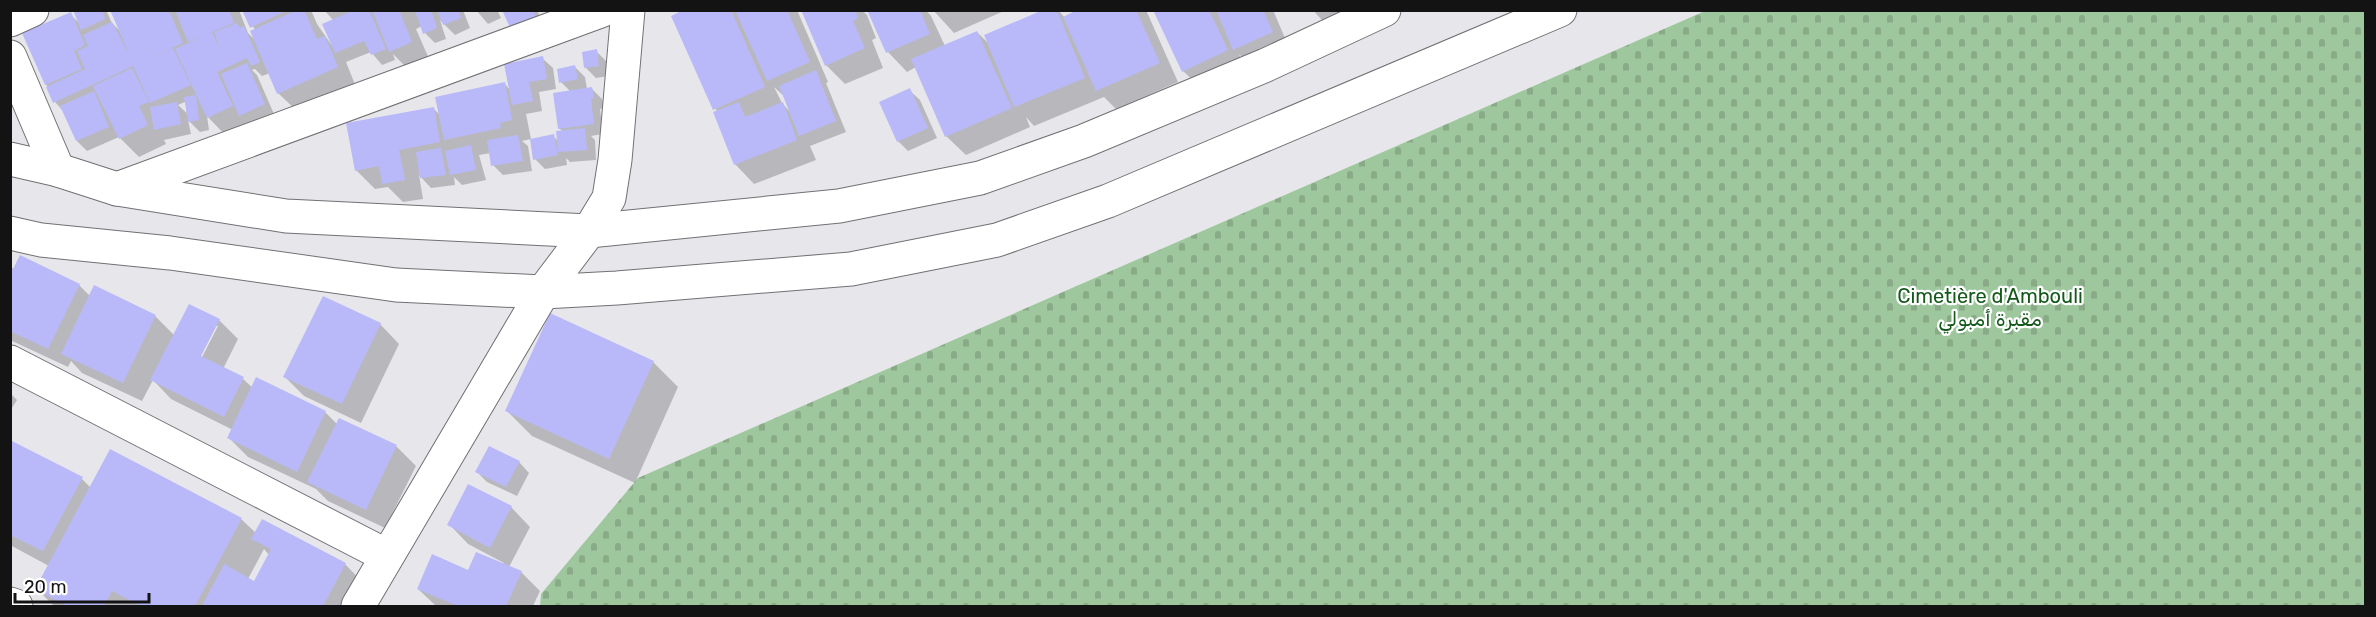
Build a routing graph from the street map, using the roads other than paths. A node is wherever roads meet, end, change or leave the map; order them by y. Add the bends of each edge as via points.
1 (32, 10) edge
2 (603, 10) edge
3 (628, 10) edge
4 (1384, 10) edge
5 (1560, 10) edge
6 (10, 20) edge
7 (10, 57) edge
8 (10, 159) edge
9 (58, 170) junction
10 (117, 189) junction
11 (589, 231) junction
12 (10, 233) edge
13 (543, 291) junction
14 (10, 362) edge
15 (387, 556) junction
16 (10, 604) edge
17 (16, 606) edge
18 (358, 606) edge

1 - 6 main road
2 - 10 main road
3 - 11 main road via 609,198
4 - 11 main road via 1084,141 980,178 839,206
5 - 13 main road via 1108,201 998,240 851,269
7 - 9 main road
8 - 9 main road
9 - 10 main road
10 - 11 main road via 286,216
11 - 13 main road
12 - 13 main road via 396,285
13 - 15 main road
14 - 15 main road
15 - 18 main road
16 - 17 main road

